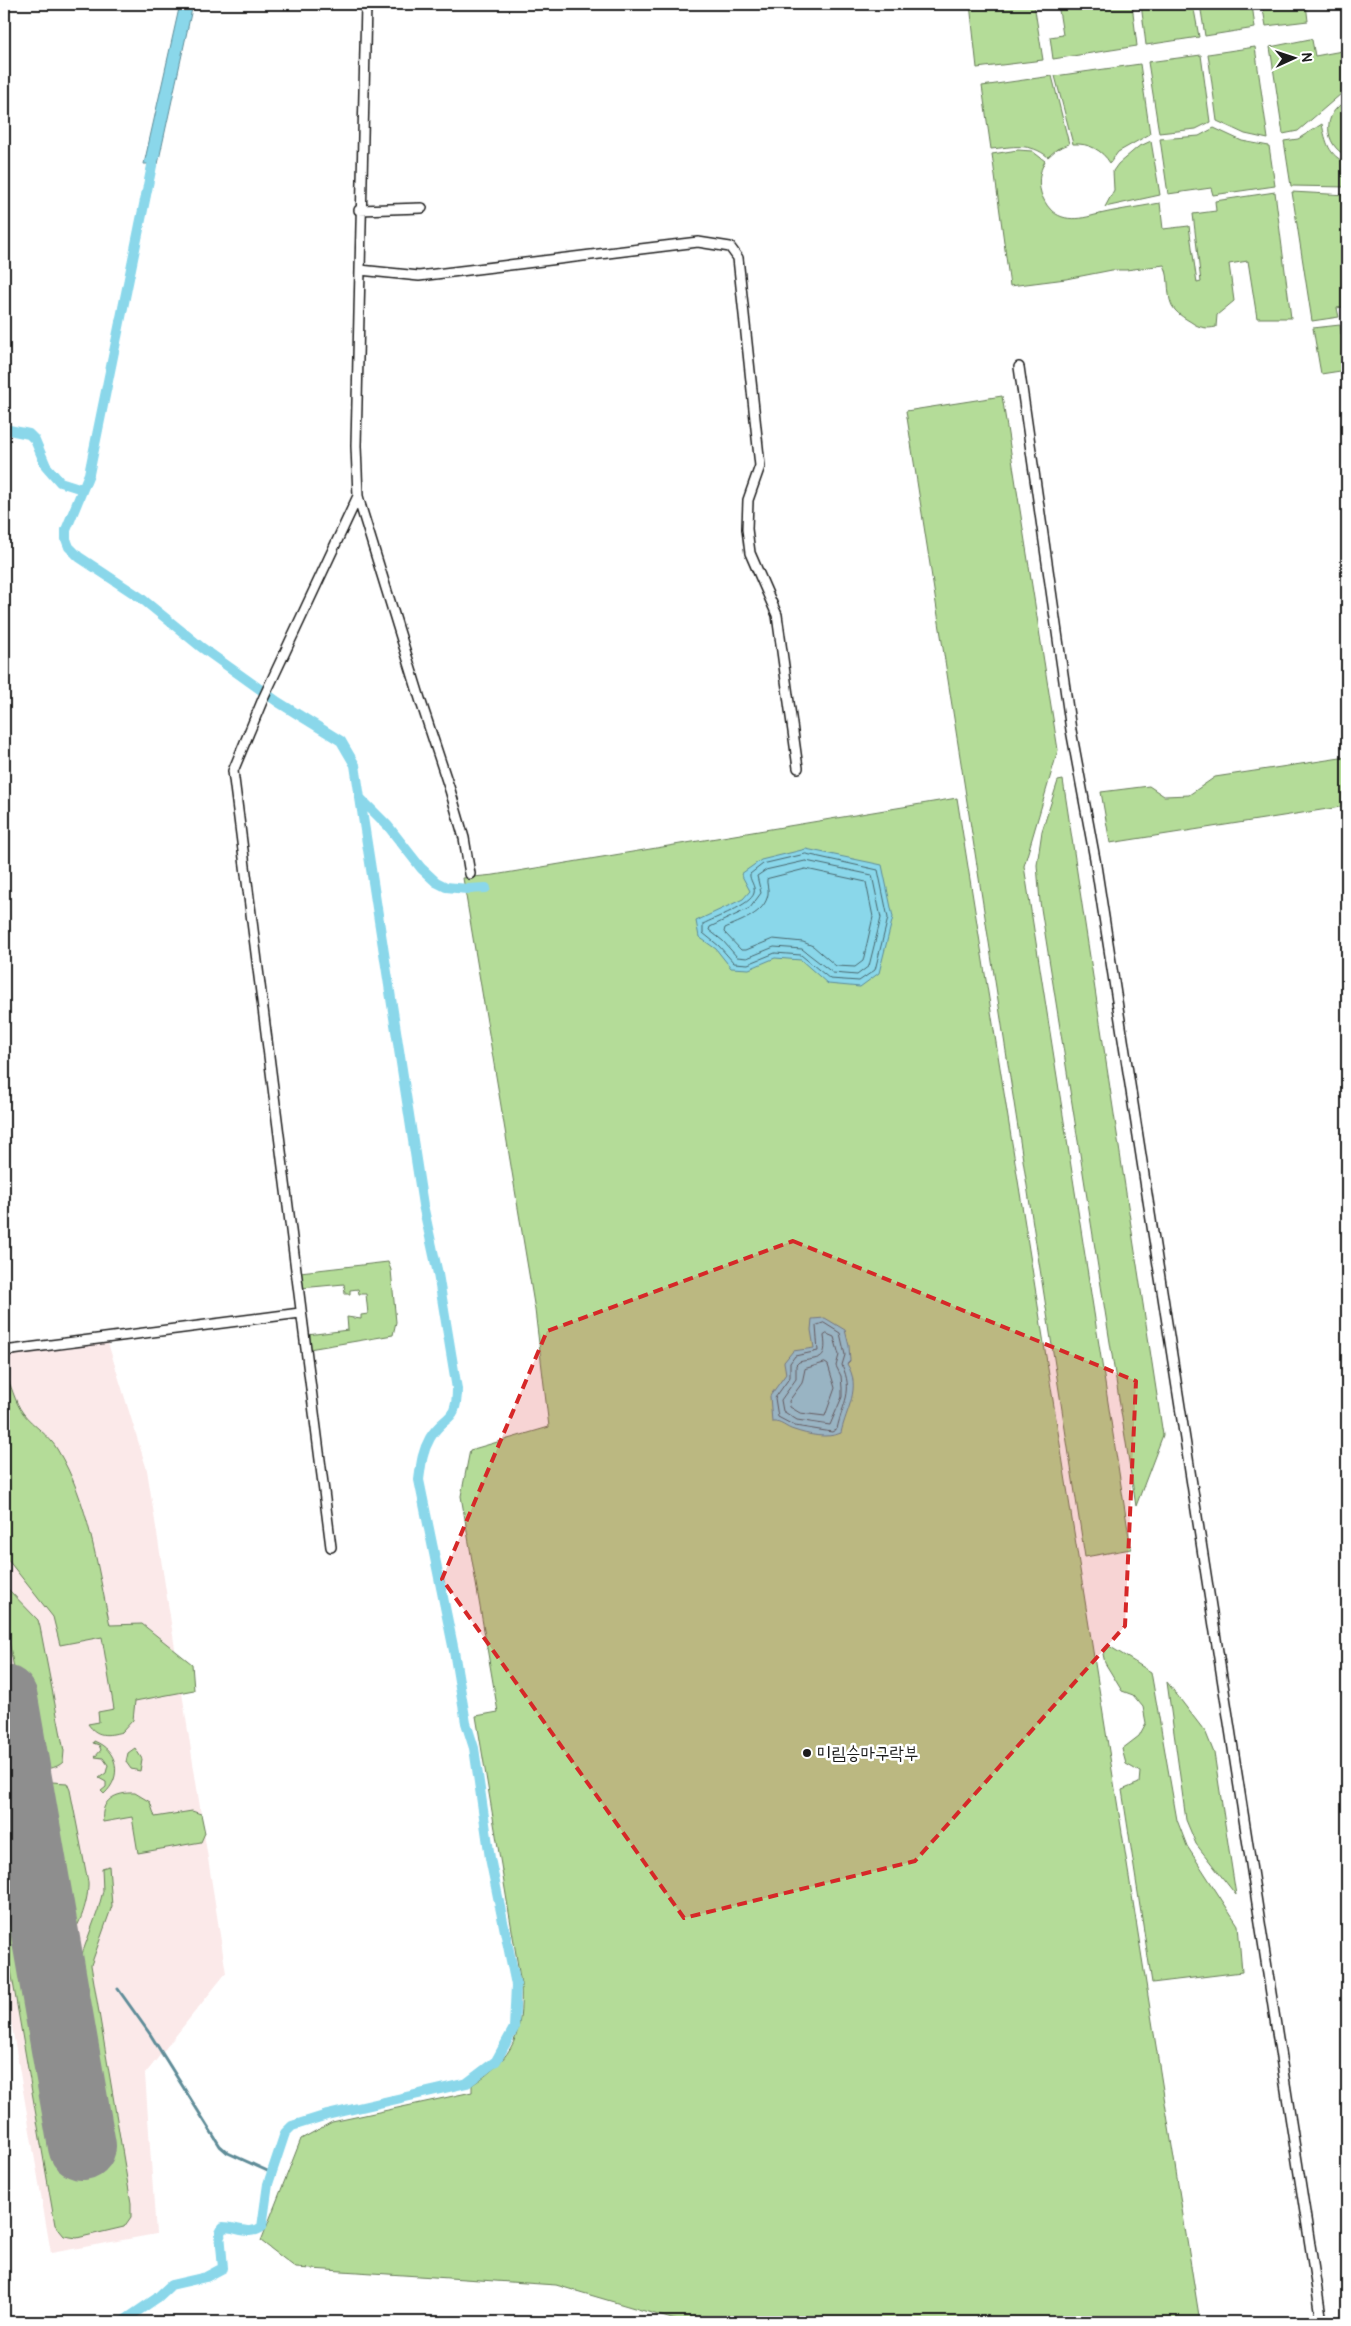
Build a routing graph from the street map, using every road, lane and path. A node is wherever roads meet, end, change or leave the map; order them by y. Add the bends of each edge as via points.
1 (366, 4) edge
2 (422, 208) dead end
3 (359, 210) junction
4 (360, 270) junction
5 (1020, 367) dead end
6 (358, 496) junction
7 (798, 768) dead end
8 (470, 874) dead end
9 (300, 1312) junction
10 (4, 1351) edge
11 (331, 1547) dead end
12 (1322, 2322) edge

1 - 3 street
2 - 3 street
3 - 4 street
4 - 6 street
4 - 7 street via 419,276 698,242 730,247 738,258 760,466 748,500 750,553 777,615
5 - 12 street via 1071,730 1095,859
6 - 8 street via 450,790 464,838
6 - 9 street via 233,771 282,1146
9 - 10 street
9 - 11 street

